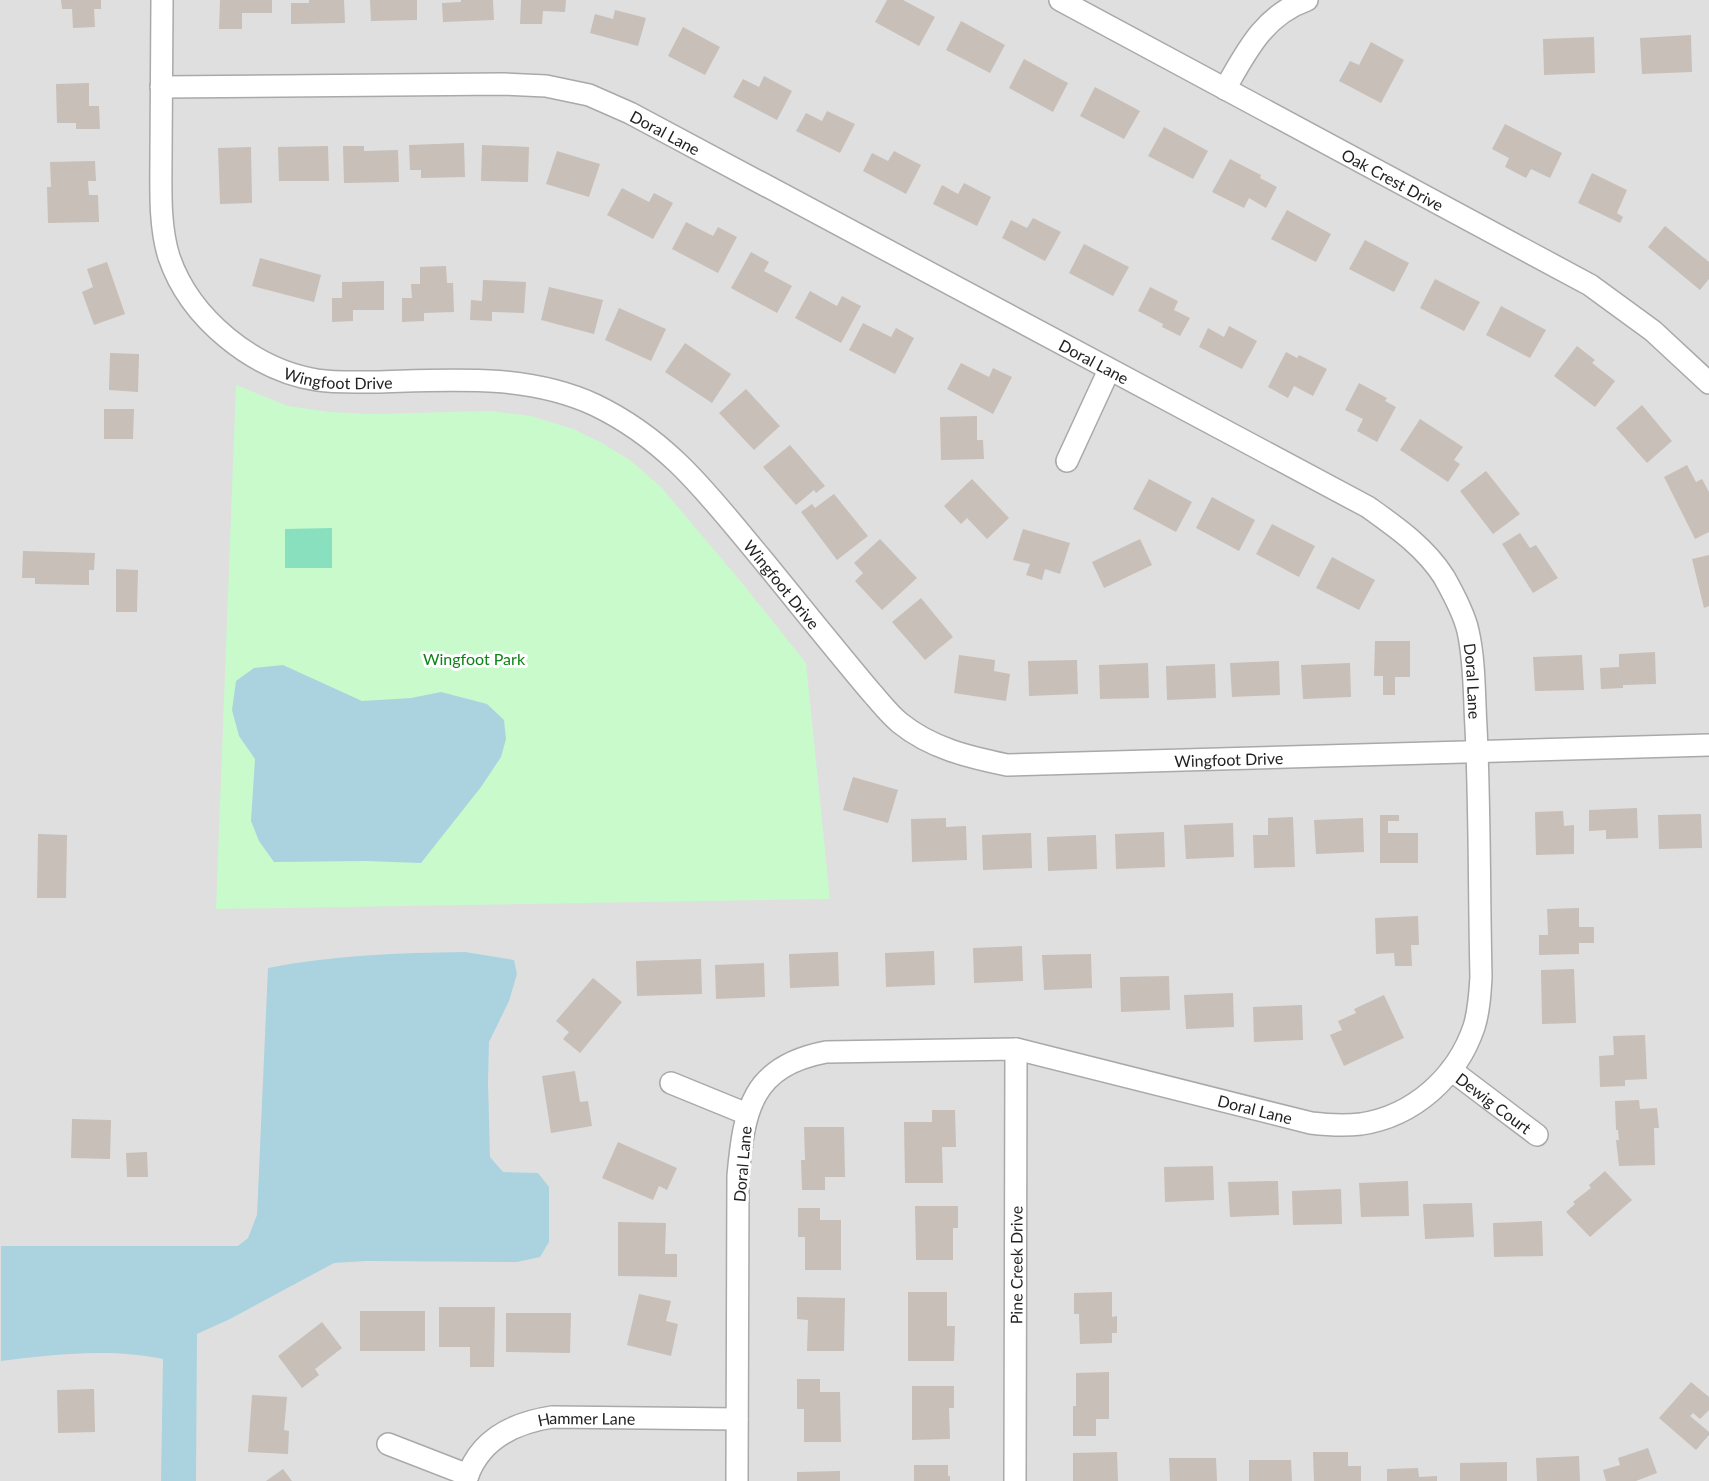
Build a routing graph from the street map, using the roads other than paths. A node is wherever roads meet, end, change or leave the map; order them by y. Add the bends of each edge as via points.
1 (162, 0) edge
2 (1060, 0) edge
3 (1307, 0) edge
4 (161, 87) junction
5 (1225, 89) junction
6 (1109, 370) junction
7 (1709, 383) edge
8 (1066, 461) dead end
9 (1709, 745) edge
10 (1477, 752) junction
11 (1016, 1049) junction
12 (1451, 1070) junction
13 (671, 1083) dead end
14 (747, 1114) junction
15 (1536, 1135) dead end
16 (737, 1419) junction
17 (388, 1444) dead end
18 (467, 1478) edge
19 (737, 1481) edge
20 (1015, 1481) edge

1 - 4 street, Wingfoot Drive
2 - 5 street, Oak Crest Drive
3 - 5 street via 1278,16 1257,35
4 - 6 street, Doral Lane via 503,84 589,94
4 - 10 street, Wingfoot Drive via 161,192 169,257 183,287 224,335 268,363 316,380 502,381 552,389 594,405 633,427 670,453 701,486 898,722 933,744 1007,765
5 - 7 street, Oak Crest Drive via 1590,285 1653,331
6 - 8 street
6 - 10 street, Doral Lane via 1368,507 1428,555 1468,630
9 - 10 street, Wingfoot Drive
10 - 12 street, Doral Lane via 1479,1002 1474,1026
11 - 12 street, Doral Lane via 1311,1123 1340,1126 1382,1119 1402,1111 1437,1087
11 - 14 street, Doral Lane via 826,1052 807,1056 783,1067 763,1083
11 - 20 street, Pine Creek Drive
12 - 15 street, Dewig Court
13 - 14 street
14 - 16 street, Doral Lane via 738,1176
16 - 18 street, Hammer Lane via 529,1420 496,1437
16 - 19 street, Doral Lane
17 - 18 street

